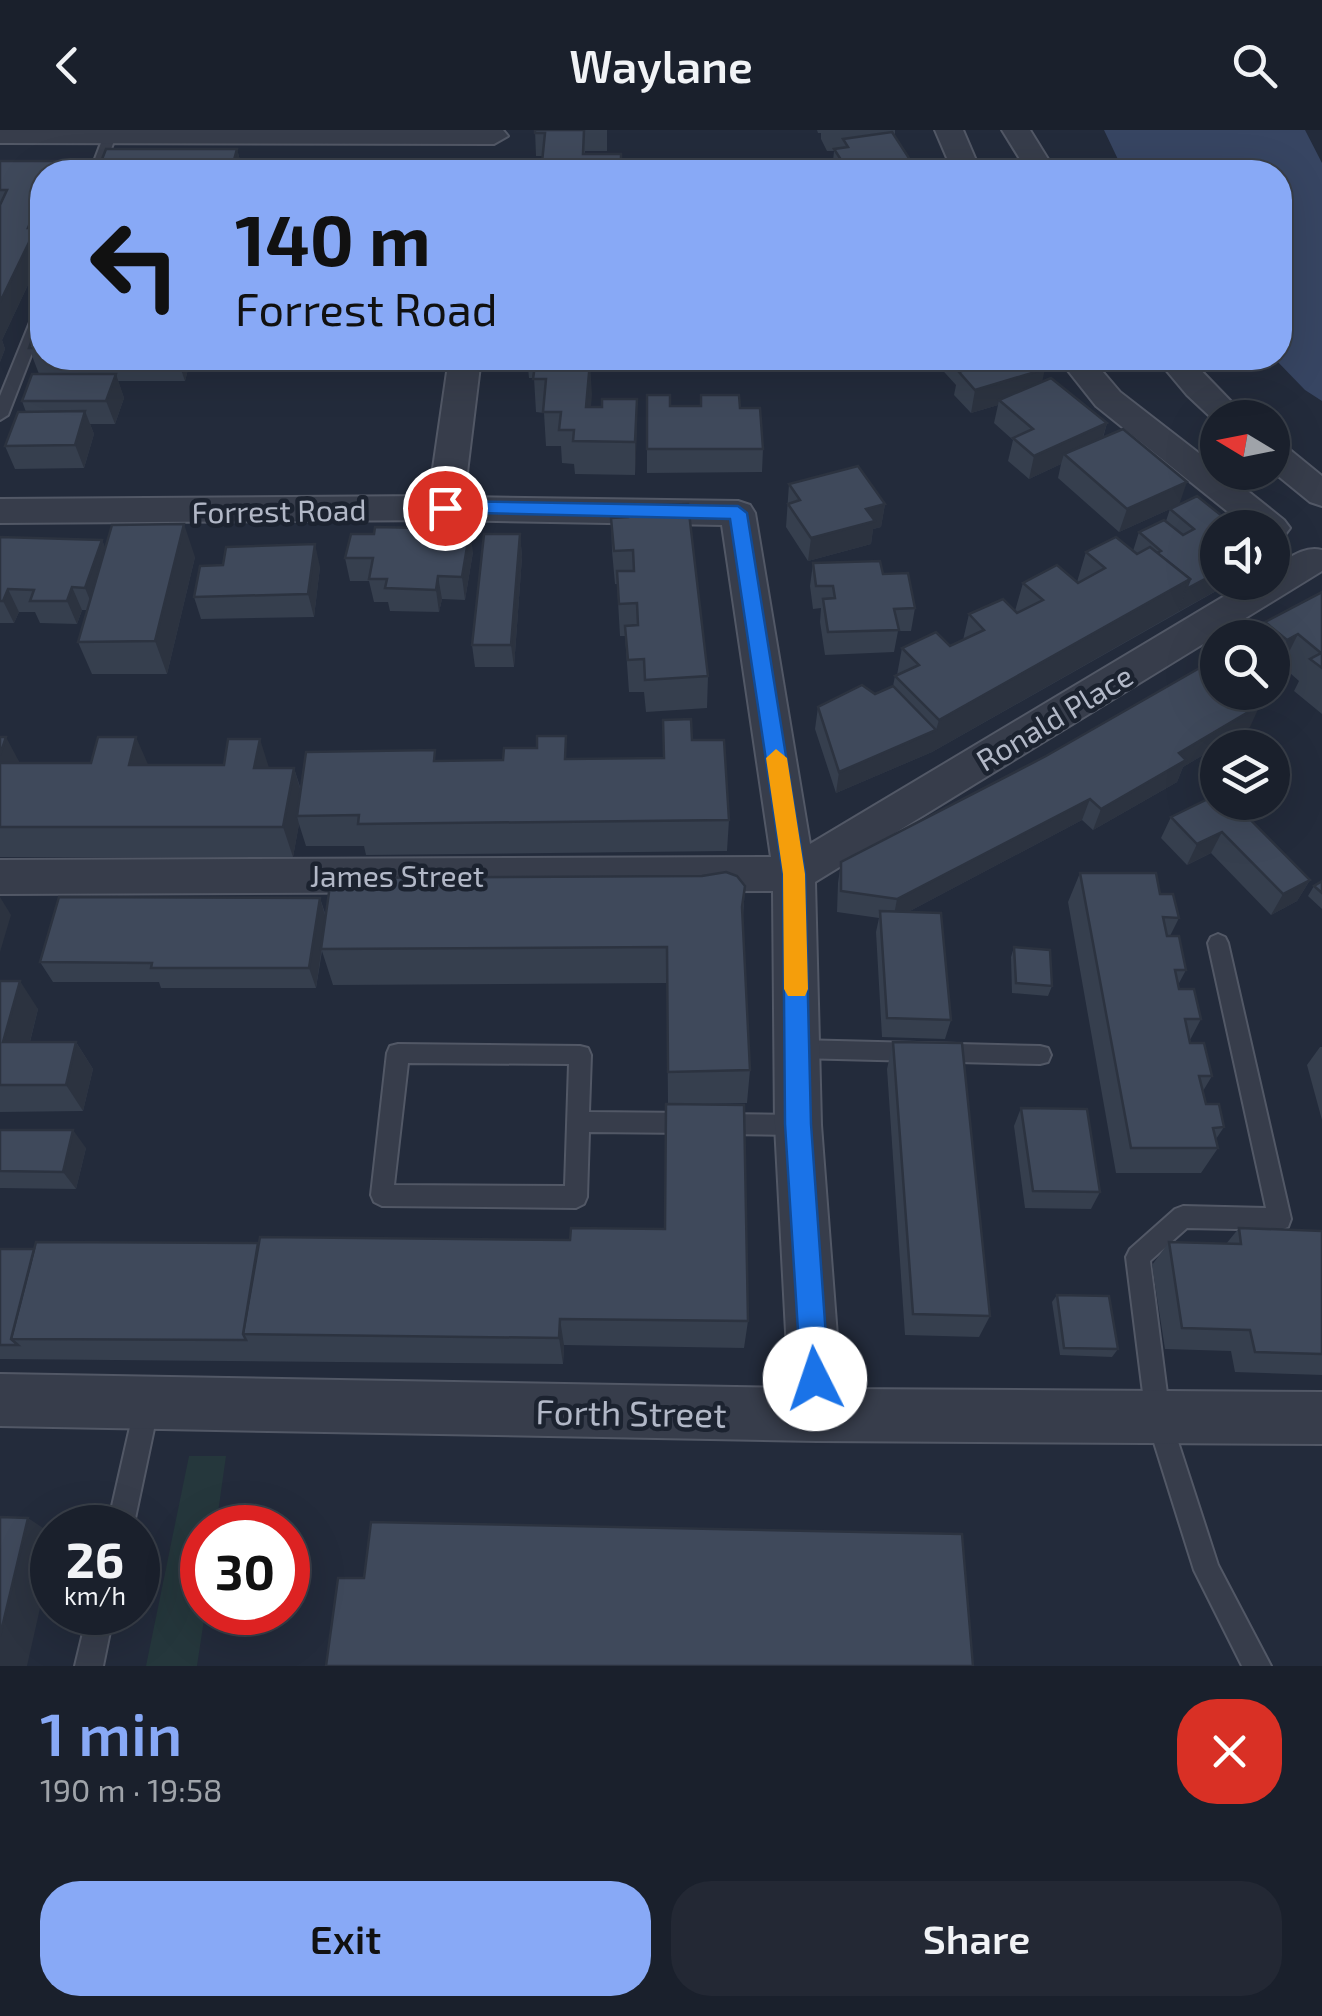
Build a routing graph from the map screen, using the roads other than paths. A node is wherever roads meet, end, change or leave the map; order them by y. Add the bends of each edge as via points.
1 (949, 130) edge
2 (1016, 130) edge
3 (102, 133) edge
4 (495, 133) edge
5 (0, 135) edge
6 (98, 160) edge
7 (492, 160) edge
8 (962, 160) edge
9 (1035, 160) edge
10 (30, 340) edge
11 (463, 370) edge
12 (1084, 370) edge
13 (1182, 370) edge
14 (1211, 400) edge
15 (0, 416) edge
16 (1290, 468) edge
17 (1322, 494) edge
18 (445, 508) junction
19 (1249, 510) edge
20 (0, 511) edge
21 (1290, 542) edge
22 (1318, 563) edge
23 (794, 874) junction
24 (0, 877) edge
25 (1218, 942) dead end
26 (797, 1050) junction
27 (1040, 1055) dead end
28 (578, 1122) junction
29 (798, 1124) junction
30 (0, 1400) edge
31 (147, 1403) junction
32 (817, 1415) junction
33 (1158, 1417) junction
34 (1322, 1418) edge
35 (125, 1505) edge
36 (96, 1635) edge
37 (89, 1666) edge
38 (1257, 1666) edge

1 - 8 street
2 - 9 street
3 - 4 street
3 - 5 street
3 - 6 lane
4 - 7 street
10 - 15 lane
11 - 18 street
12 - 19 street via 1108,399
13 - 14 street
16 - 17 street
18 - 20 street, Forrest Road
18 - 23 street, Forrest Road via 738,513
21 - 22 street
22 - 23 street, Ronald Place
23 - 24 street, James Street
23 - 26 street
25 - 33 lane via 1280,1219 1183,1217 1138,1257
26 - 27 lane
26 - 29 street
28 - 28 lane via 580,1055 398,1054 382,1195 576,1197
28 - 29 lane
29 - 32 street
30 - 31 street, Forth Street
31 - 32 street, Forth Street
31 - 35 lane
32 - 33 street, Forth Street
33 - 34 street, Forth Street
33 - 38 lane via 1207,1570
36 - 37 lane

